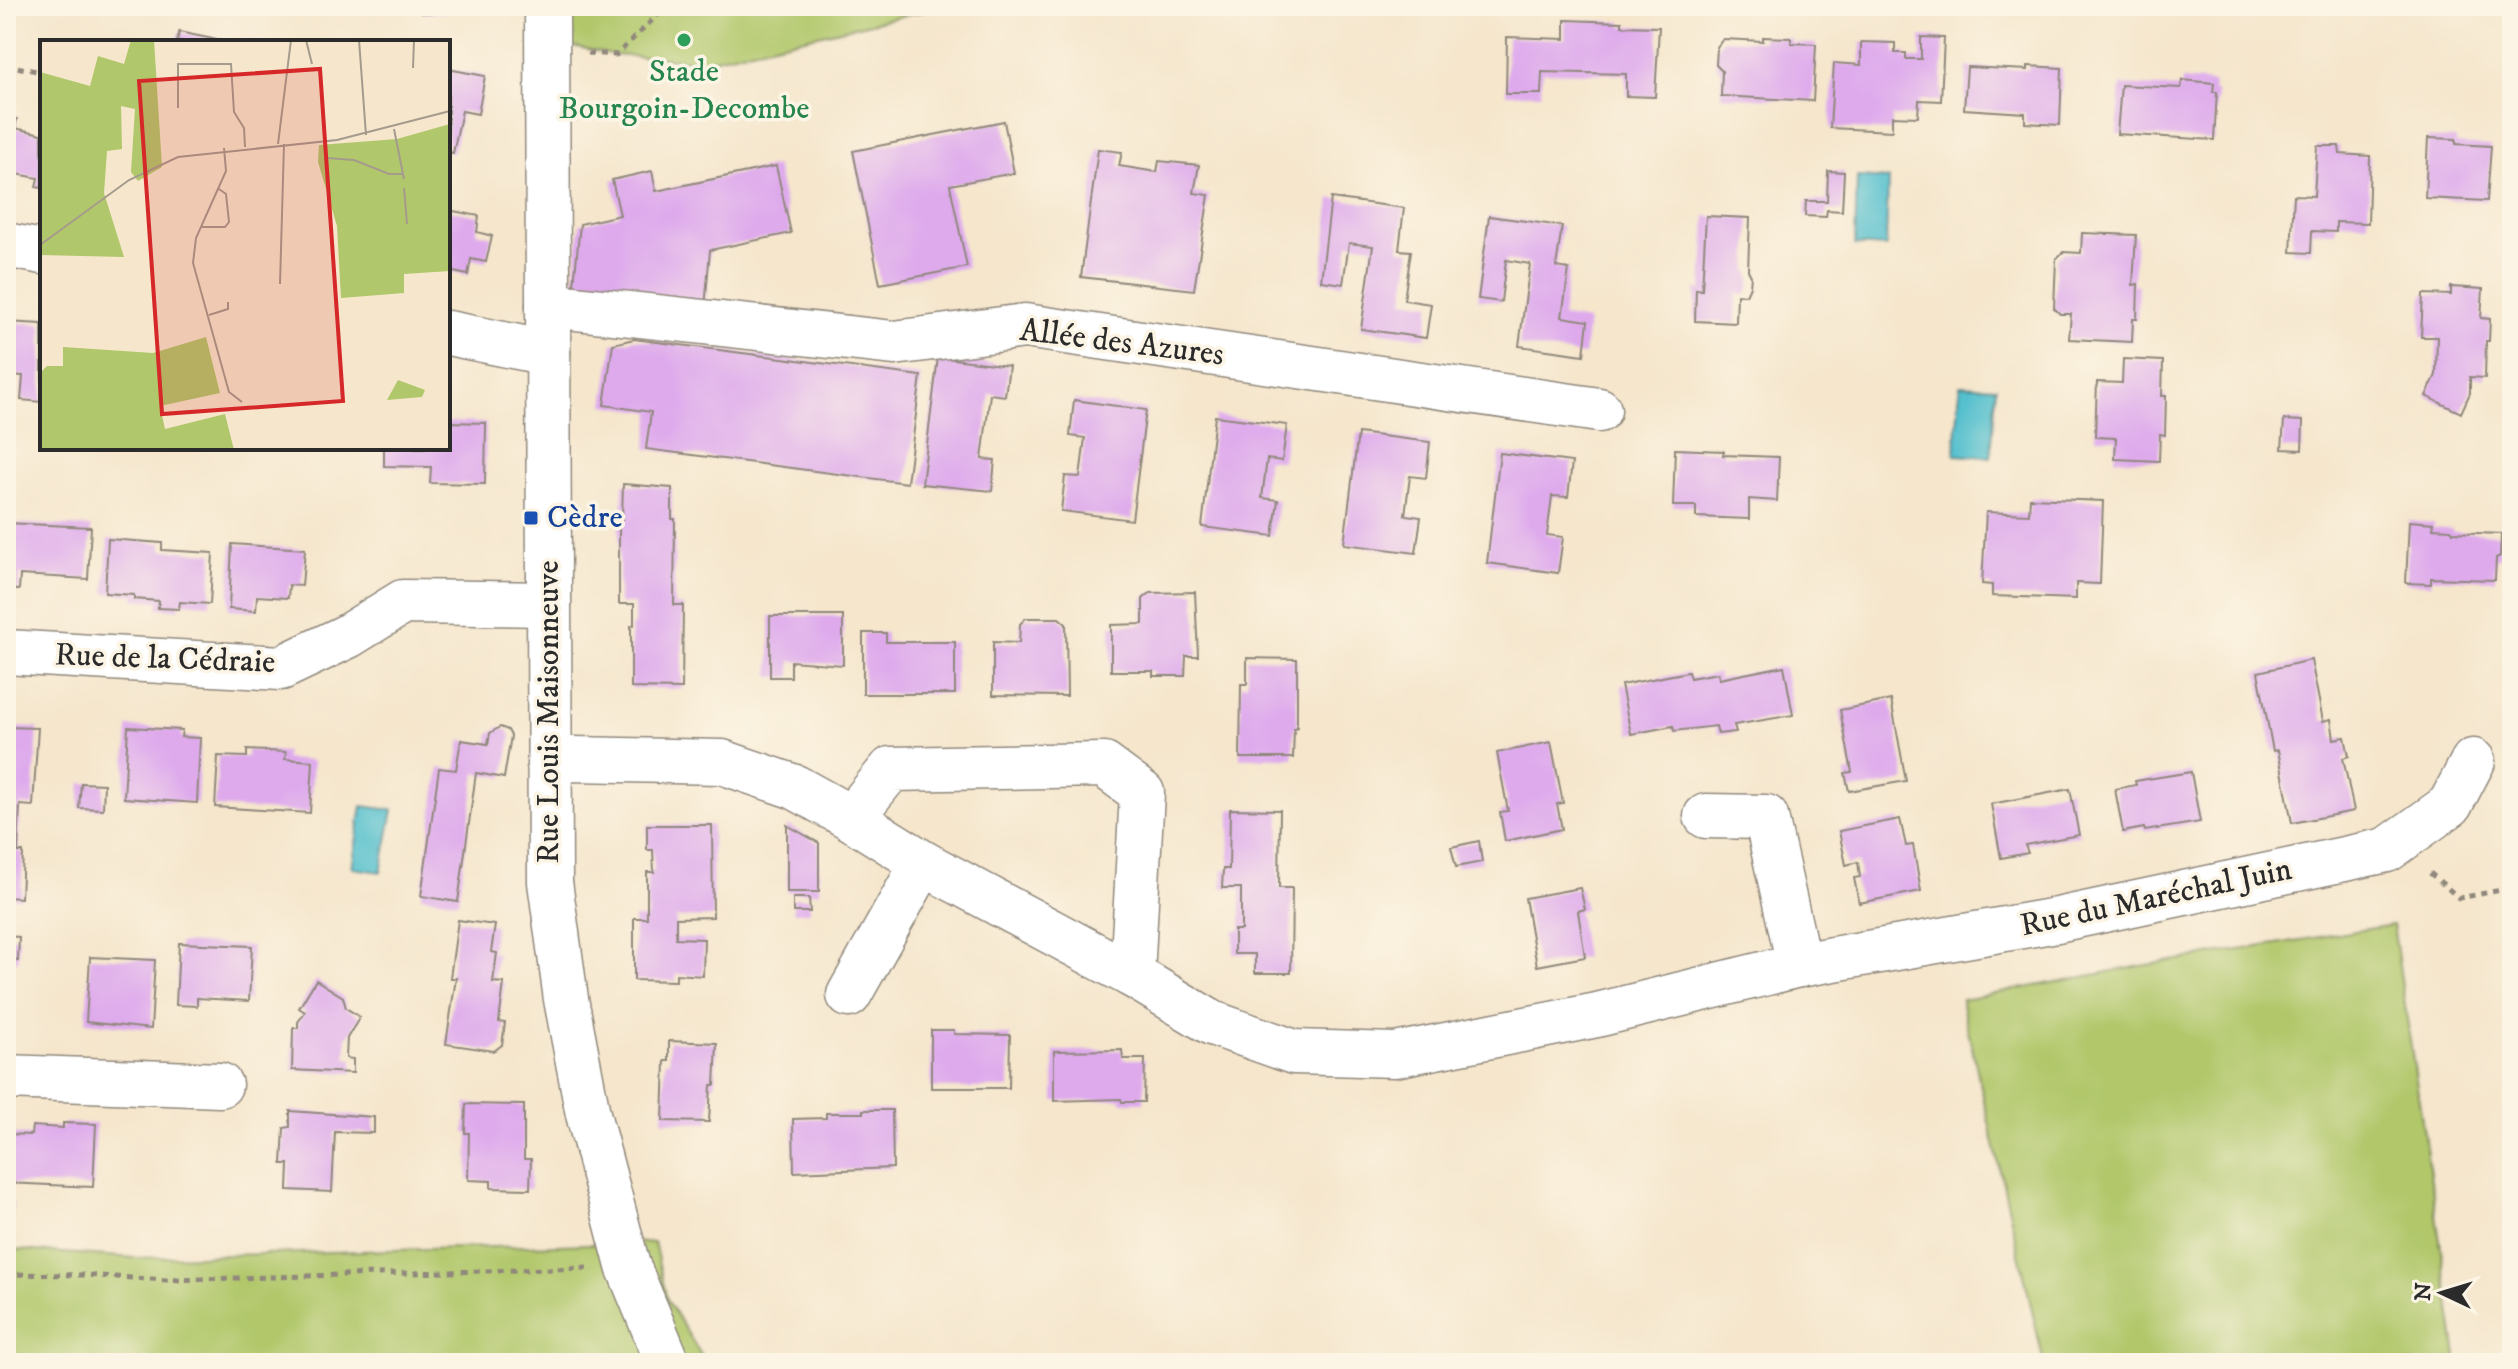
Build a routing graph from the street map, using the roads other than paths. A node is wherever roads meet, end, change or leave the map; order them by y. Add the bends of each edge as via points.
1 (547, 6) edge
2 (6, 245) edge
3 (40, 252) edge
4 (548, 305) junction
5 (450, 333) edge
6 (548, 353) junction
7 (1599, 410) dead end
8 (548, 604) junction
9 (6, 652) edge
10 (2473, 761) dead end
11 (549, 764) junction
12 (1706, 816) dead end
13 (851, 818) junction
14 (923, 863) junction
15 (1799, 965) junction
16 (1132, 975) junction
17 (849, 995) dead end
18 (6, 1077) edge
19 (220, 1085) dead end
20 (668, 1363) edge

1 - 4 street, Rue Louis Maisonneuve
2 - 3 street
4 - 6 street, Rue Louis Maisonneuve
4 - 7 street, Allée des Azures via 894,343 1025,326
5 - 6 street
6 - 8 street, Rue Louis Maisonneuve
8 - 9 street, Rue de la Cédraie via 403,602 281,668
8 - 11 street, Rue Louis Maisonneuve
10 - 15 street, Rue du Maréchal Juin via 2450,805 2387,850 2057,920
11 - 13 street, Rue du Maréchal Juin via 573,759 722,762 795,787
11 - 20 street, Rue Louis Maisonneuve via 550,882 588,1114 628,1266
12 - 15 street via 1766,817
13 - 14 street, Rue du Maréchal Juin
13 - 16 street via 891,769 1104,765 1142,793
14 - 16 street, Rue du Maréchal Juin
14 - 17 street
15 - 16 street, Rue du Maréchal Juin via 1597,1015 1395,1055 1294,1052 1212,1023
18 - 19 street

